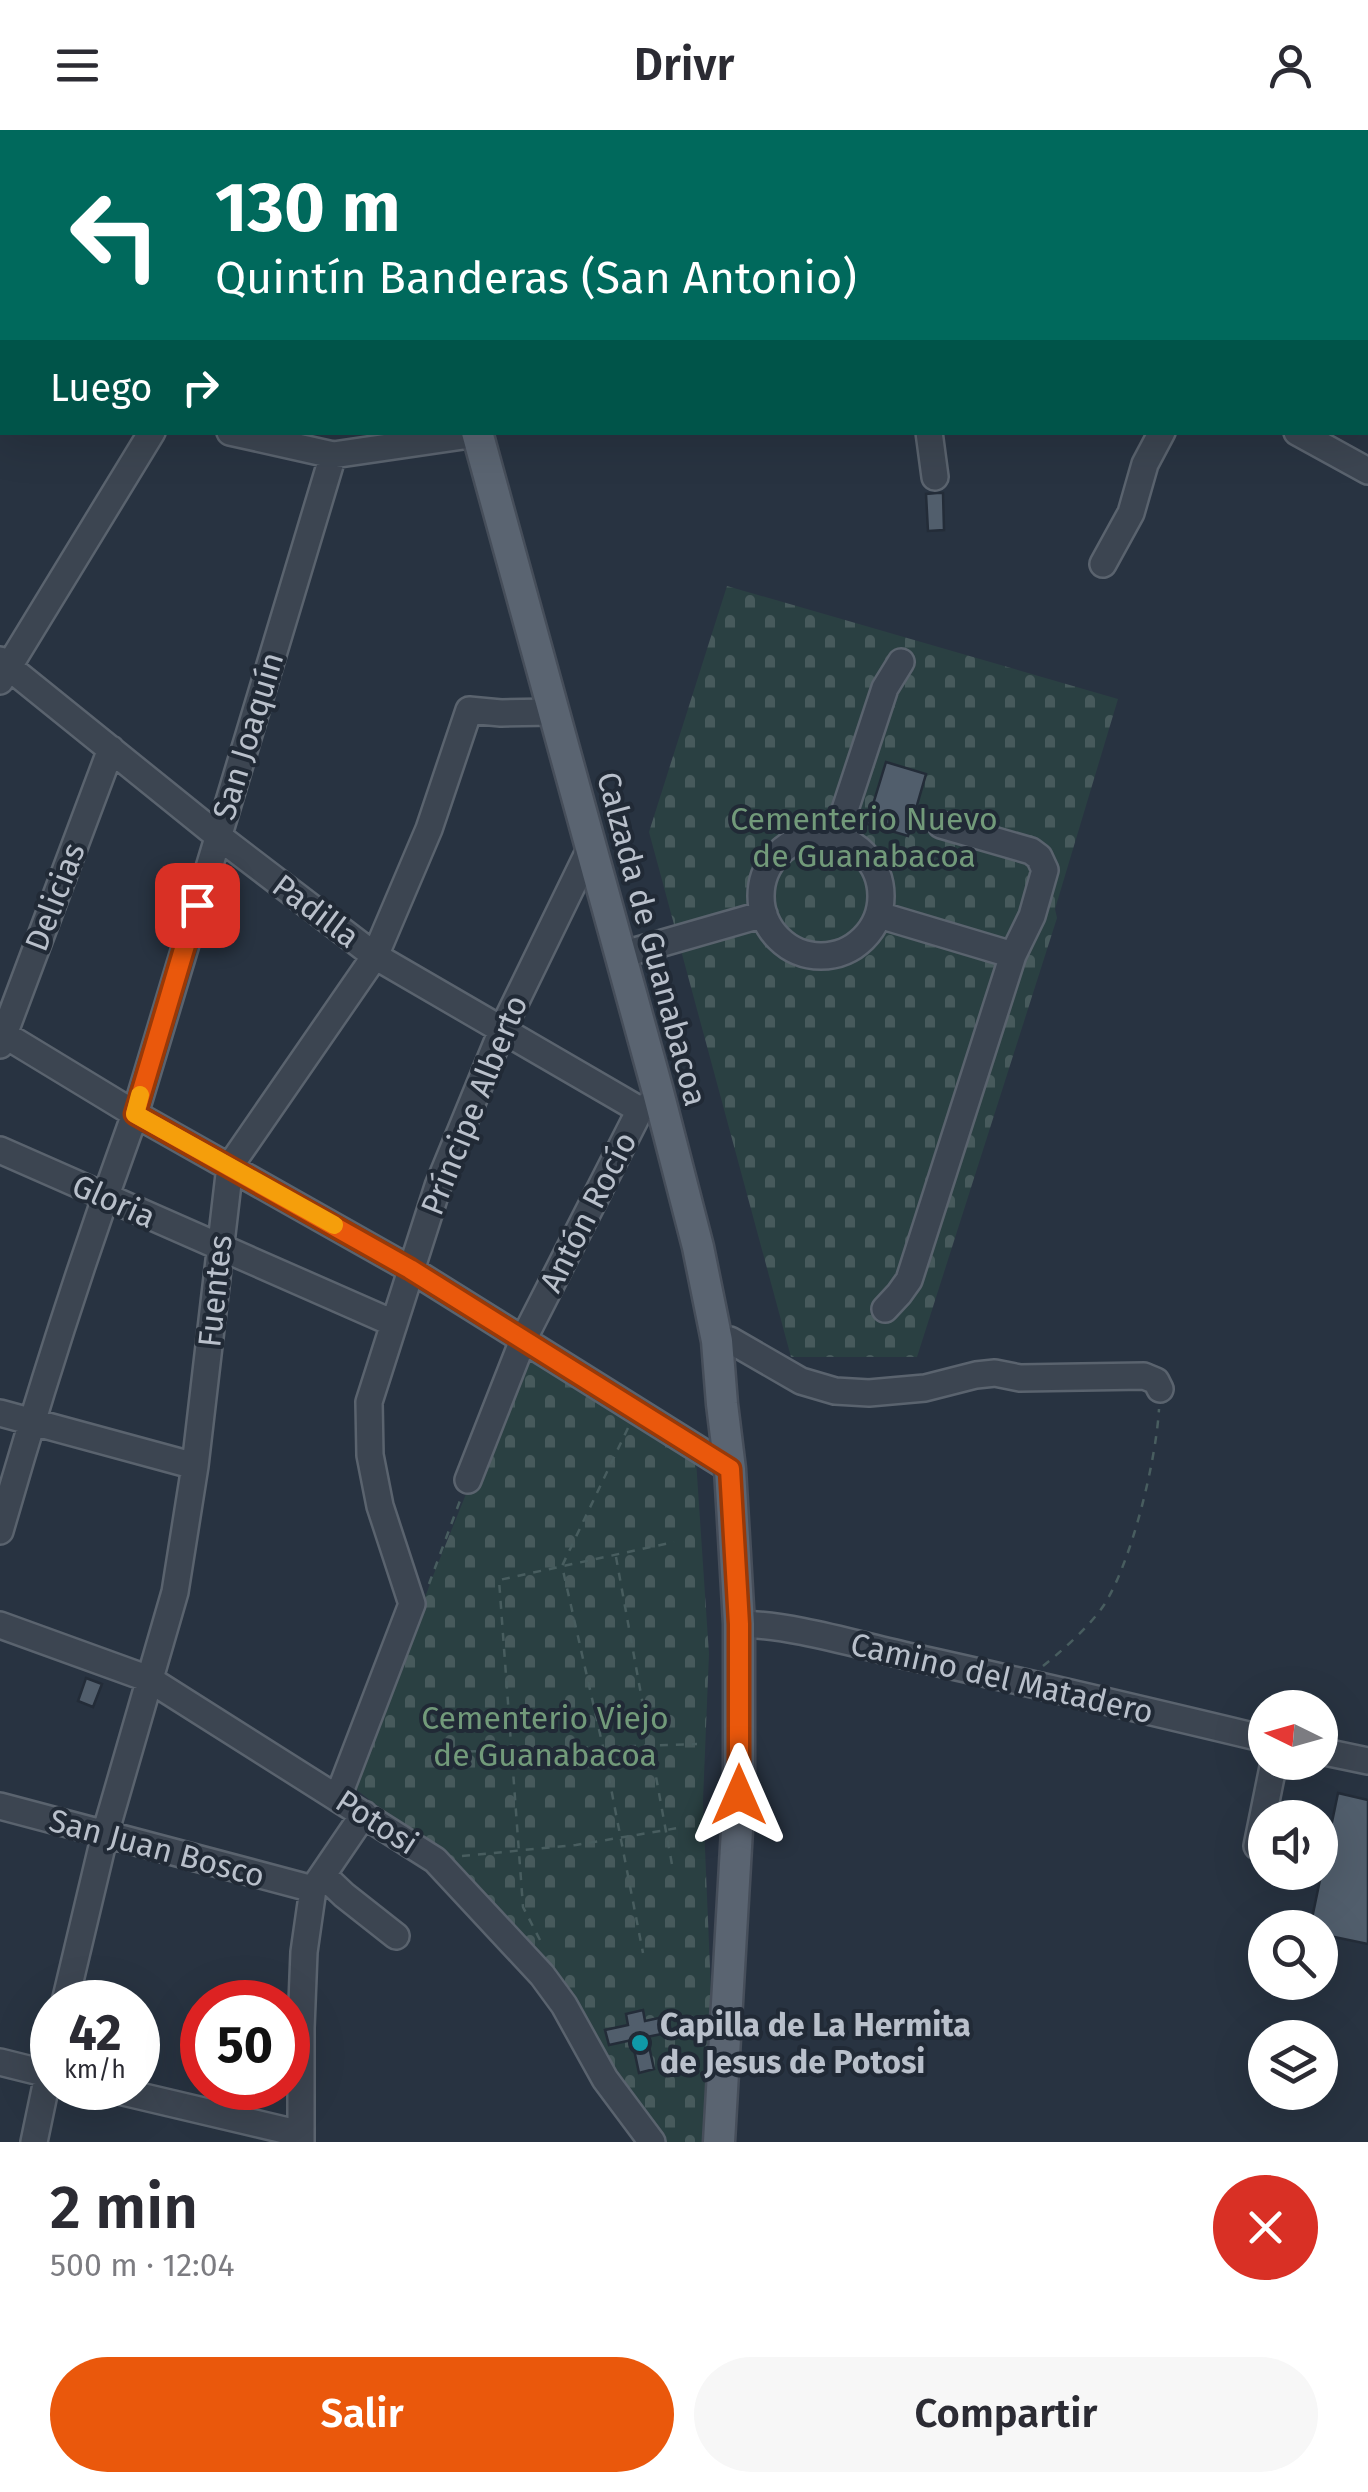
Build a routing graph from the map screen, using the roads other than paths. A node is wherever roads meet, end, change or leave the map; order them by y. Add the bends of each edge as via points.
1 (150, 435) edge
2 (243, 435) edge
3 (470, 435) edge
4 (477, 435) edge
5 (928, 435) edge
6 (1160, 435) edge
7 (1302, 435) edge
8 (332, 455) junction
9 (1368, 471) edge
10 (935, 477) dead end
11 (1103, 564) dead end
12 (901, 662) dead end
13 (3, 669) edge
14 (553, 712) junction
15 (111, 749) junction
16 (941, 825) dead end
17 (218, 836) junction
18 (836, 838) junction
19 (590, 847) junction
20 (764, 914) junction
21 (879, 915) junction
22 (1013, 954) junction
23 (621, 955) junction
24 (376, 956) junction
25 (502, 1028) junction
26 (1, 1037) edge
27 (650, 1104) junction
28 (135, 1114) junction
29 (0, 1150) edge
30 (230, 1166) junction
31 (105, 1197) junction
32 (219, 1248) junction
33 (410, 1269) junction
34 (885, 1309) dead end
35 (393, 1323) junction
36 (524, 1340) junction
37 (718, 1342) junction
38 (1160, 1389) road end
39 (0, 1413) edge
40 (31, 1423) junction
41 (196, 1466) junction
42 (730, 1469) junction
43 (468, 1480) road end
44 (0, 1531) edge
45 (739, 1624) junction
46 (0, 1626) edge
47 (149, 1678) junction
48 (1248, 1735) edge
49 (1338, 1755) edge
50 (1368, 1761) edge
51 (338, 1797) junction
52 (0, 1806) edge
53 (364, 1814) junction
54 (106, 1834) junction
55 (318, 1882) junction
56 (396, 1936) dead end
57 (70, 1980) edge
58 (0, 2062) edge
59 (30, 2066) edge
60 (160, 2102) edge
61 (41, 2110) edge
62 (301, 2138) edge
63 (34, 2142) edge
64 (652, 2142) edge
65 (719, 2142) edge

1 - 13 street
2 - 8 street
3 - 8 street
4 - 14 main road, Calzada de Guanabacoa
5 - 10 street
6 - 11 street
7 - 9 street
8 - 17 street, San Joaquín
12 - 18 street via 884,688
13 - 15 street, Padilla
14 - 19 main road, Calzada de Guanabacoa
14 - 24 street, Fuentes via 469,710
15 - 17 street, Padilla
15 - 26 street, Delicias
16 - 22 street via 1039,857 1045,870
17 - 24 street, Padilla
17 - 28 street, San Joaquín
18 - 20 street via 805,838 778,854 763,882
18 - 21 street via 856,846 876,872
19 - 23 main road, Calzada de Guanabacoa
19 - 25 street, Príncipe Alberto
20 - 21 street via 781,941 821,957 852,948
20 - 23 street
21 - 22 street
22 - 34 street via 909,1280
23 - 27 main road, Calzada de Guanabacoa
24 - 25 street, Padilla
24 - 30 street, Fuentes
25 - 27 street, Padilla
25 - 33 street, Príncipe Alberto
26 - 28 street
27 - 36 street, Antón Rocío
27 - 37 main road, Calzada de Guanabacoa via 698,1247
28 - 30 street
28 - 31 street, San Joaquín
29 - 31 street, Gloria
30 - 32 street, Fuentes
30 - 33 street
31 - 32 street, Gloria
31 - 40 street, San Joaquín
32 - 35 street, Gloria
32 - 41 street, Fuentes
33 - 35 street, Príncipe Alberto
33 - 36 street
35 - 51 street, Príncipe Alberto via 369,1402 370,1455 412,1604
36 - 42 street
36 - 43 street, Antón Rocío
37 - 38 street via 730,1340 801,1382 835,1390 925,1388 996,1374 1144,1376
37 - 42 main road, Calzada de Guanabacoa
39 - 40 street
40 - 41 street
40 - 44 street, San Joaquín
41 - 47 street, Fuentes via 175,1592
42 - 45 main road, Calzada de Guanabacoa
45 - 48 street, Camino del Matadero
45 - 65 main road, Calzada de Guanabacoa via 739,1795
46 - 47 street, Potosi
47 - 51 street, Potosi
47 - 54 street, Fuentes
49 - 50 street
51 - 53 street, Potosi
52 - 54 street, San Juan Bosco
53 - 55 street
53 - 64 street, Potosi via 435,1860 542,1975 604,2079
54 - 55 street, San Juan Bosco
54 - 57 street, Fuentes
55 - 56 street
55 - 62 street via 304,1952
58 - 59 street
60 - 62 street
61 - 63 street

